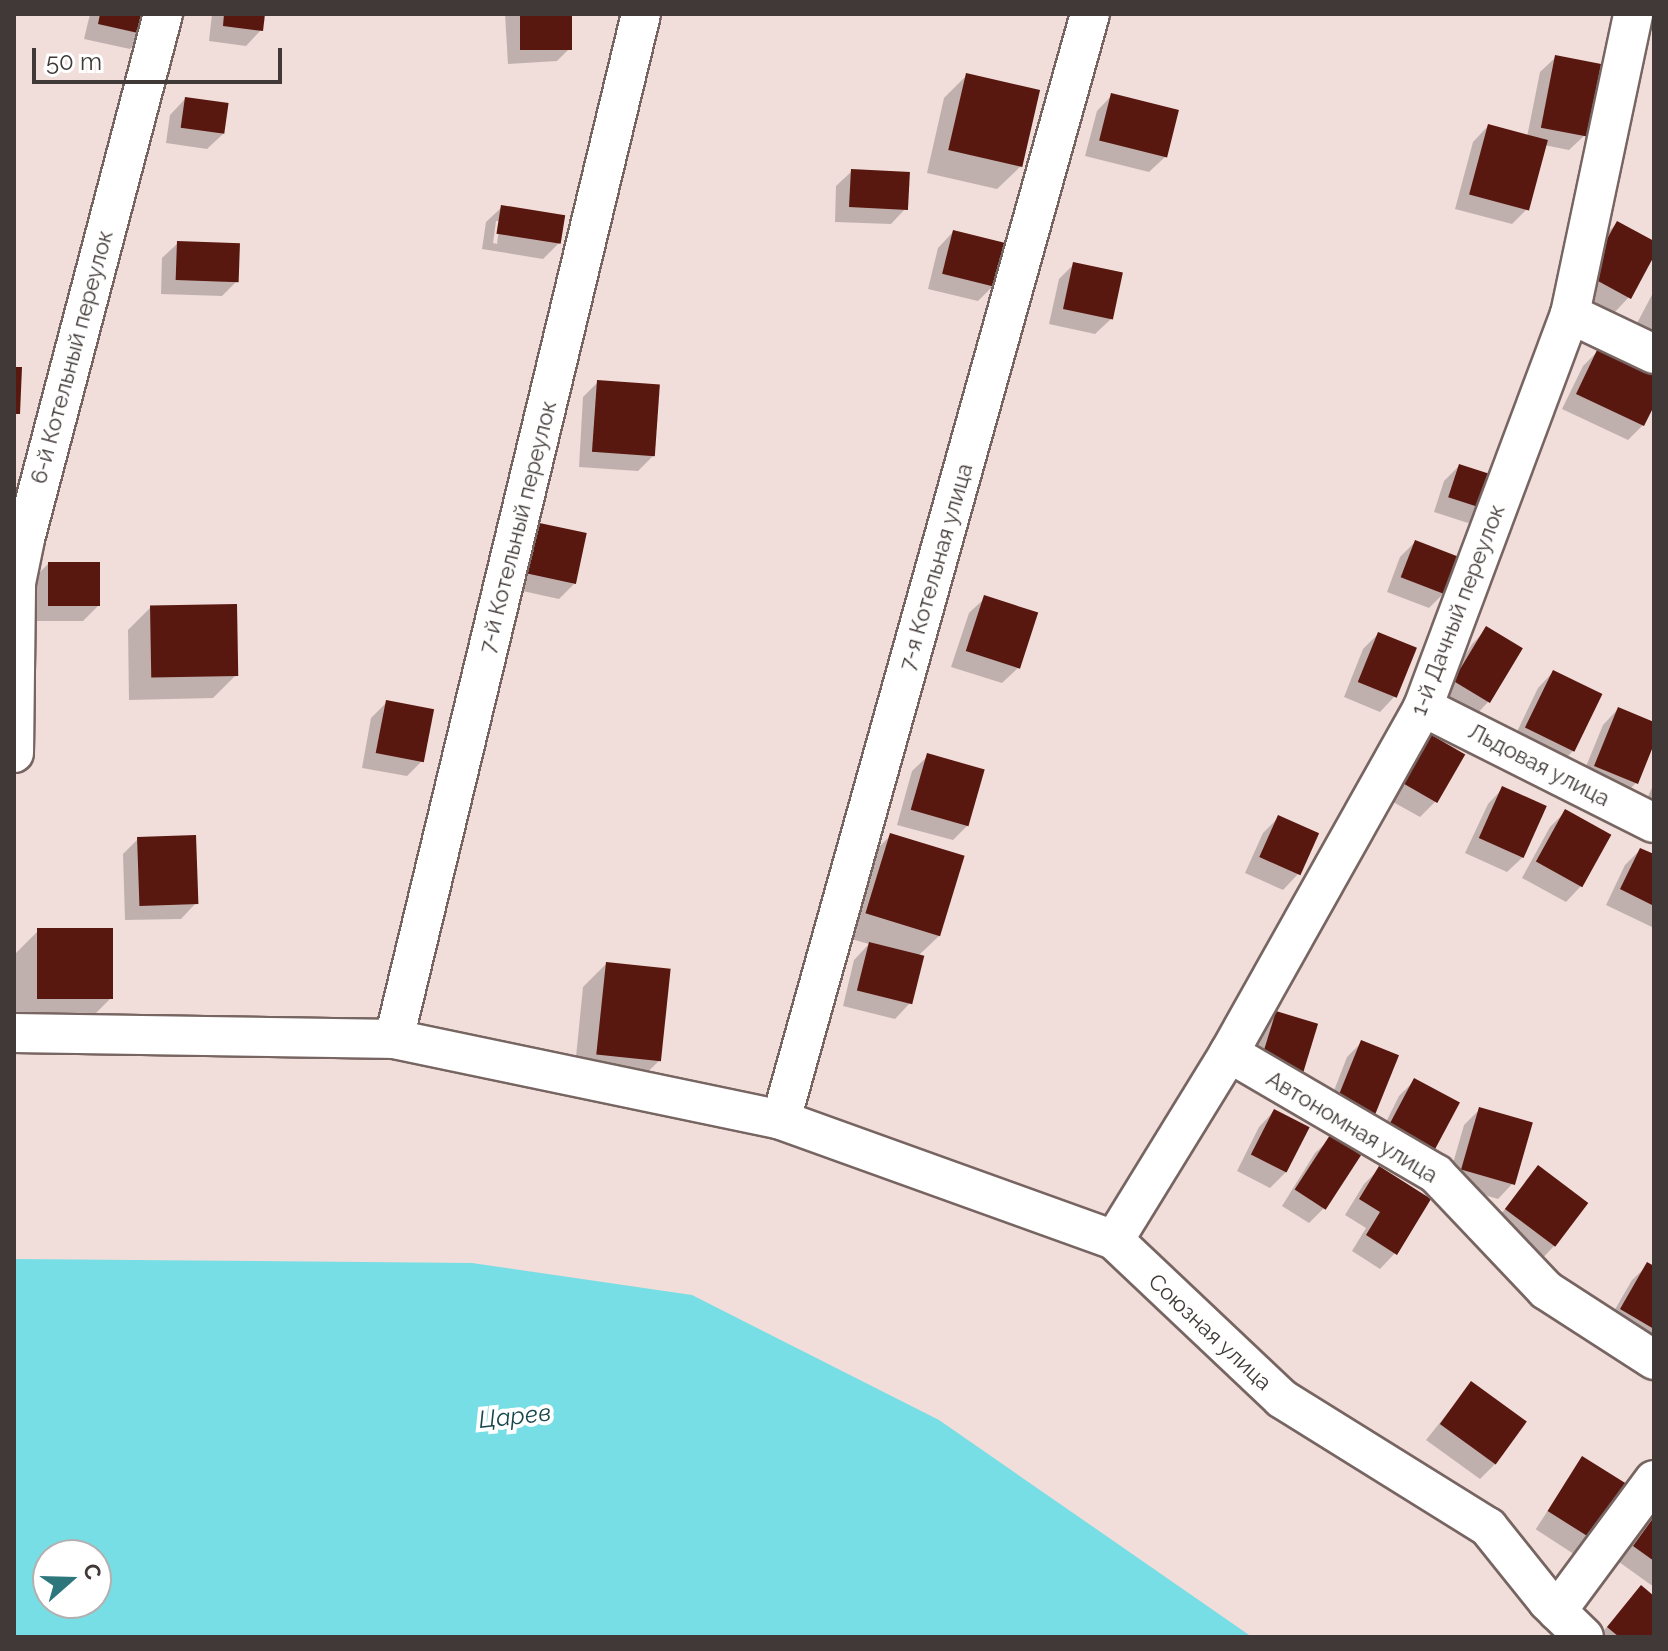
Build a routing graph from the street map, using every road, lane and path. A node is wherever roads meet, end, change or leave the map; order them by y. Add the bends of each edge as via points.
1 (163, 14) edge
2 (641, 14) edge
3 (1090, 14) edge
4 (1633, 14) edge
5 (1570, 314) junction
6 (1654, 354) edge
7 (1423, 707) junction
8 (14, 753) edge
9 (1654, 823) edge
10 (14, 1033) edge
11 (394, 1039) junction
12 (1229, 1053) junction
13 (781, 1120) junction
14 (1114, 1240) junction
15 (1654, 1360) edge
16 (1654, 1480) edge
17 (1557, 1611) junction
18 (1584, 1637) edge

1 - 8 street, 6-й Котельный переулок via 16,583
2 - 11 street, 7-й Котельный переулок
3 - 13 street, 7-я Котельная улица
4 - 5 street, 1-й Дачный переулок
5 - 6 street
5 - 7 street, 1-й Дачный переулок
7 - 9 street, Льдовая улица
7 - 12 street, 1-й Дачный переулок
10 - 11 street, Союзная улица
11 - 13 street, Союзная улица
12 - 14 street, 1-й Дачный переулок
12 - 15 street, Автономная улица via 1436,1174 1546,1290
13 - 14 street, Союзная улица
14 - 17 street, Союзная улица via 1282,1399 1488,1527
16 - 17 street
17 - 18 street, Союзная улица

